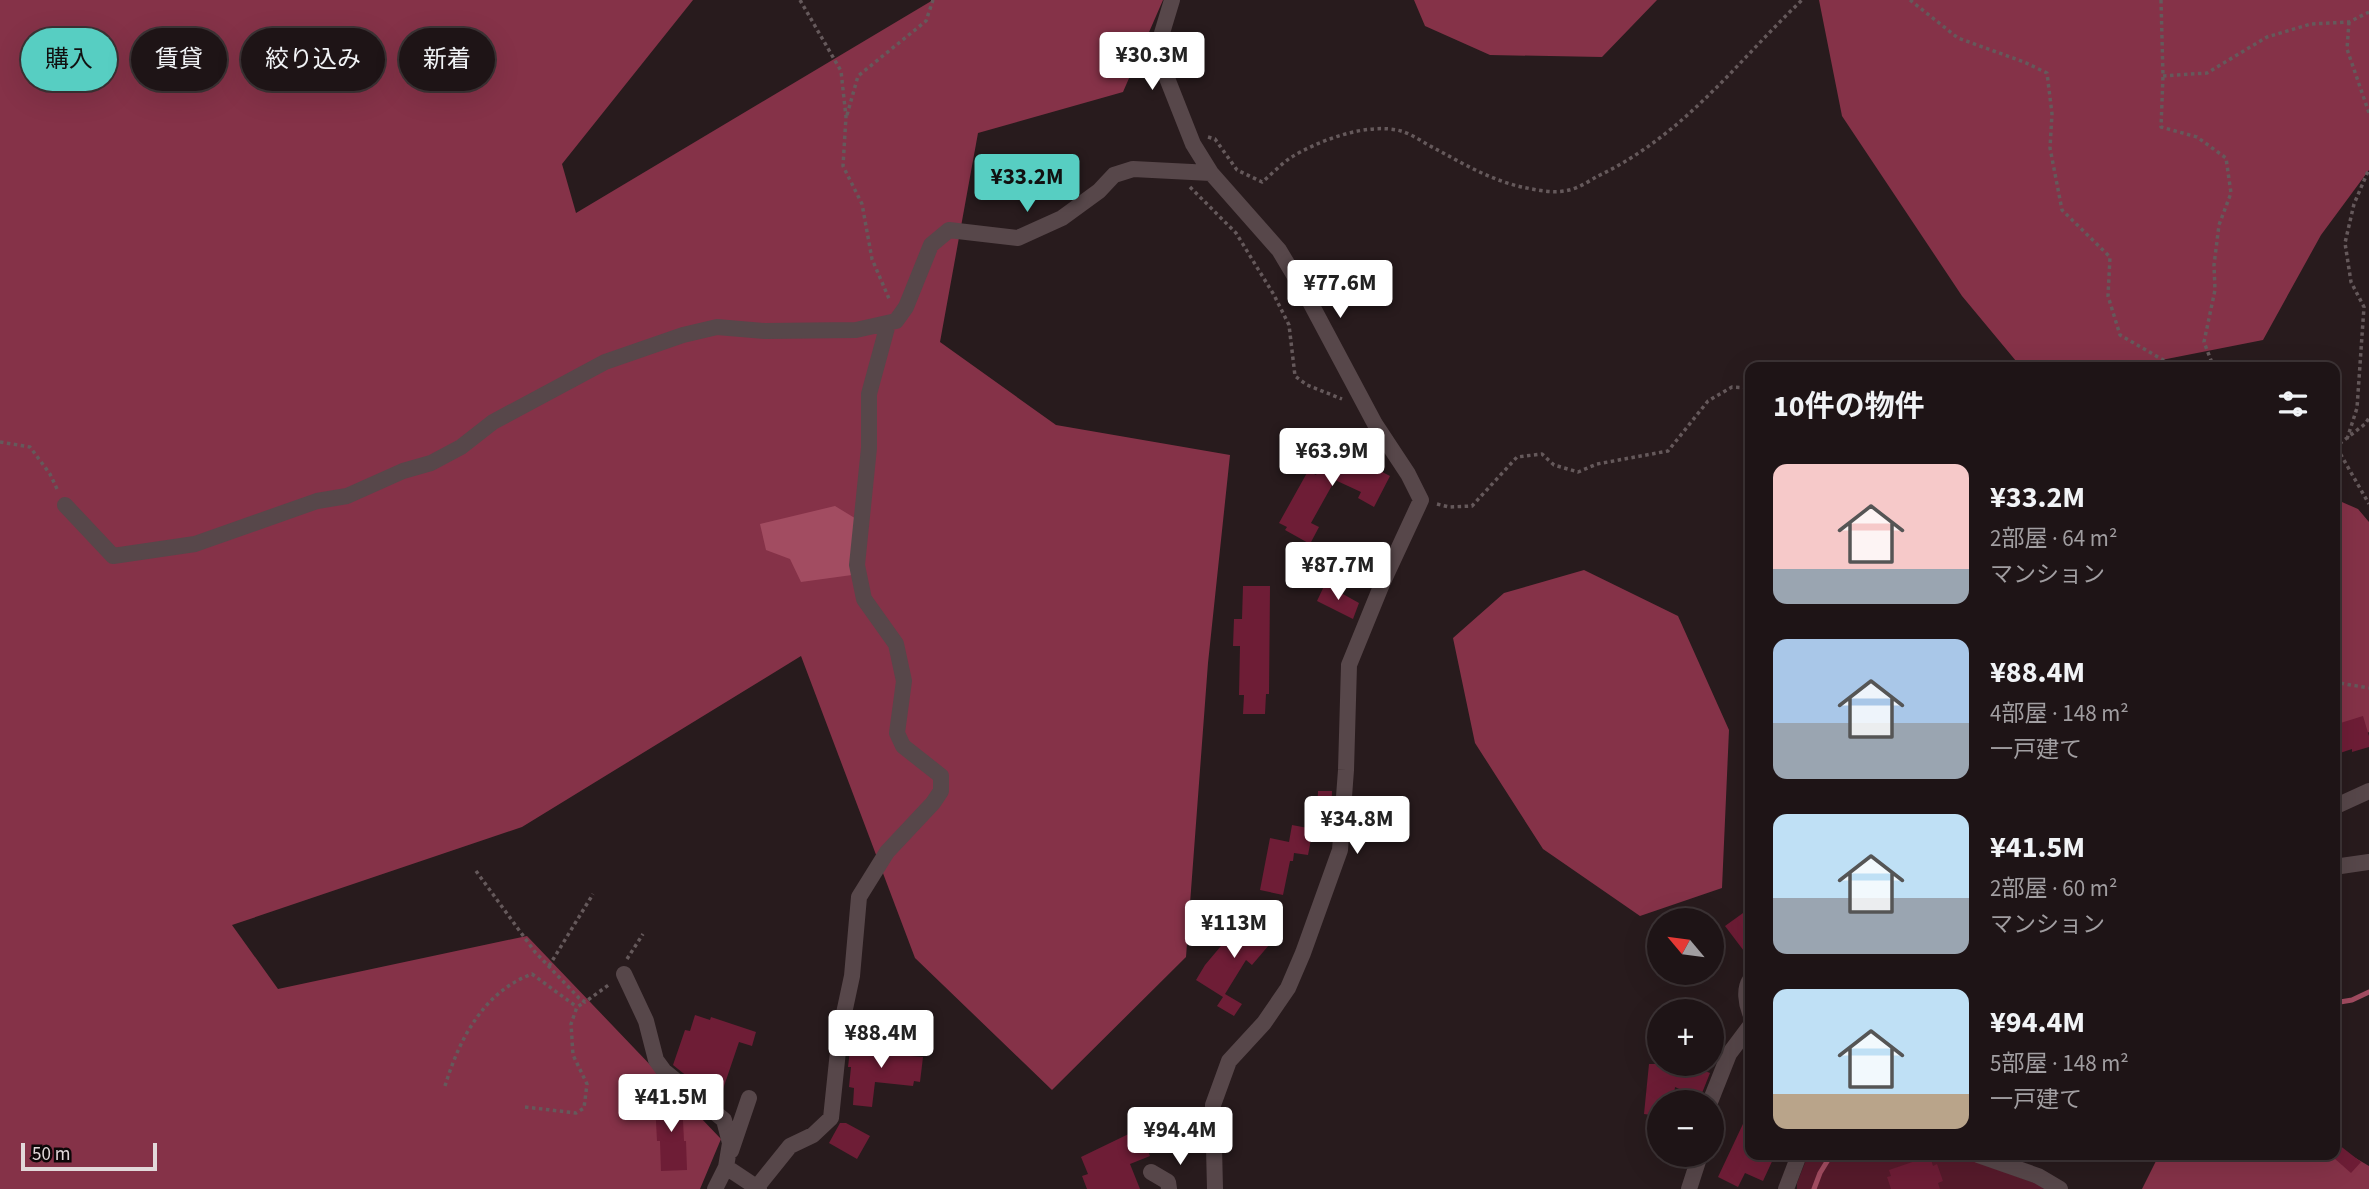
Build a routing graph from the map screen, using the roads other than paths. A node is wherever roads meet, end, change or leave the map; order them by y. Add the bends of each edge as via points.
1 (1172, 0) edge
2 (1211, 173) junction
3 (888, 324) junction
4 (65, 505) road end
5 (2369, 791) edge
6 (2340, 804) edge
7 (2369, 862) edge
8 (2340, 866) edge
9 (624, 974) road end
10 (1745, 1033) edge
11 (1715, 1090) edge
12 (749, 1098) dead end
13 (1797, 1160) edge
14 (1992, 1160) edge
15 (726, 1167) junction
16 (1696, 1167) edge
17 (1151, 1172) dead end
18 (758, 1188) edge
19 (715, 1189) edge
20 (1169, 1189) edge
21 (1215, 1189) edge
22 (1689, 1189) edge
23 (1786, 1189) edge
24 (2060, 1189) edge

1 - 2 street via 1162,33 1161,63 1189,134
2 - 3 street via 1133,169 1114,176 1062,218 1018,238 949,230 931,245 906,307
2 - 21 street via 1279,250 1422,500 1349,665 1340,850 1288,988 1229,1061 1213,1105
3 - 4 street via 822,331 717,327 683,335 605,362 493,422 431,463 347,496 317,501 195,544 113,556
3 - 18 street via 869,394 869,448 857,565 864,598 896,644 904,681 897,733 903,746 942,776 941,791 887,852 859,897 831,1118 813,1135 790,1146
5 - 6 street
7 - 8 street
9 - 15 street via 646,1021 656,1060 724,1120 730,1143
10 - 11 street
12 - 15 street
13 - 23 street
14 - 24 street
15 - 18 street
15 - 19 street
16 - 22 street
17 - 20 street via 1168,1182

